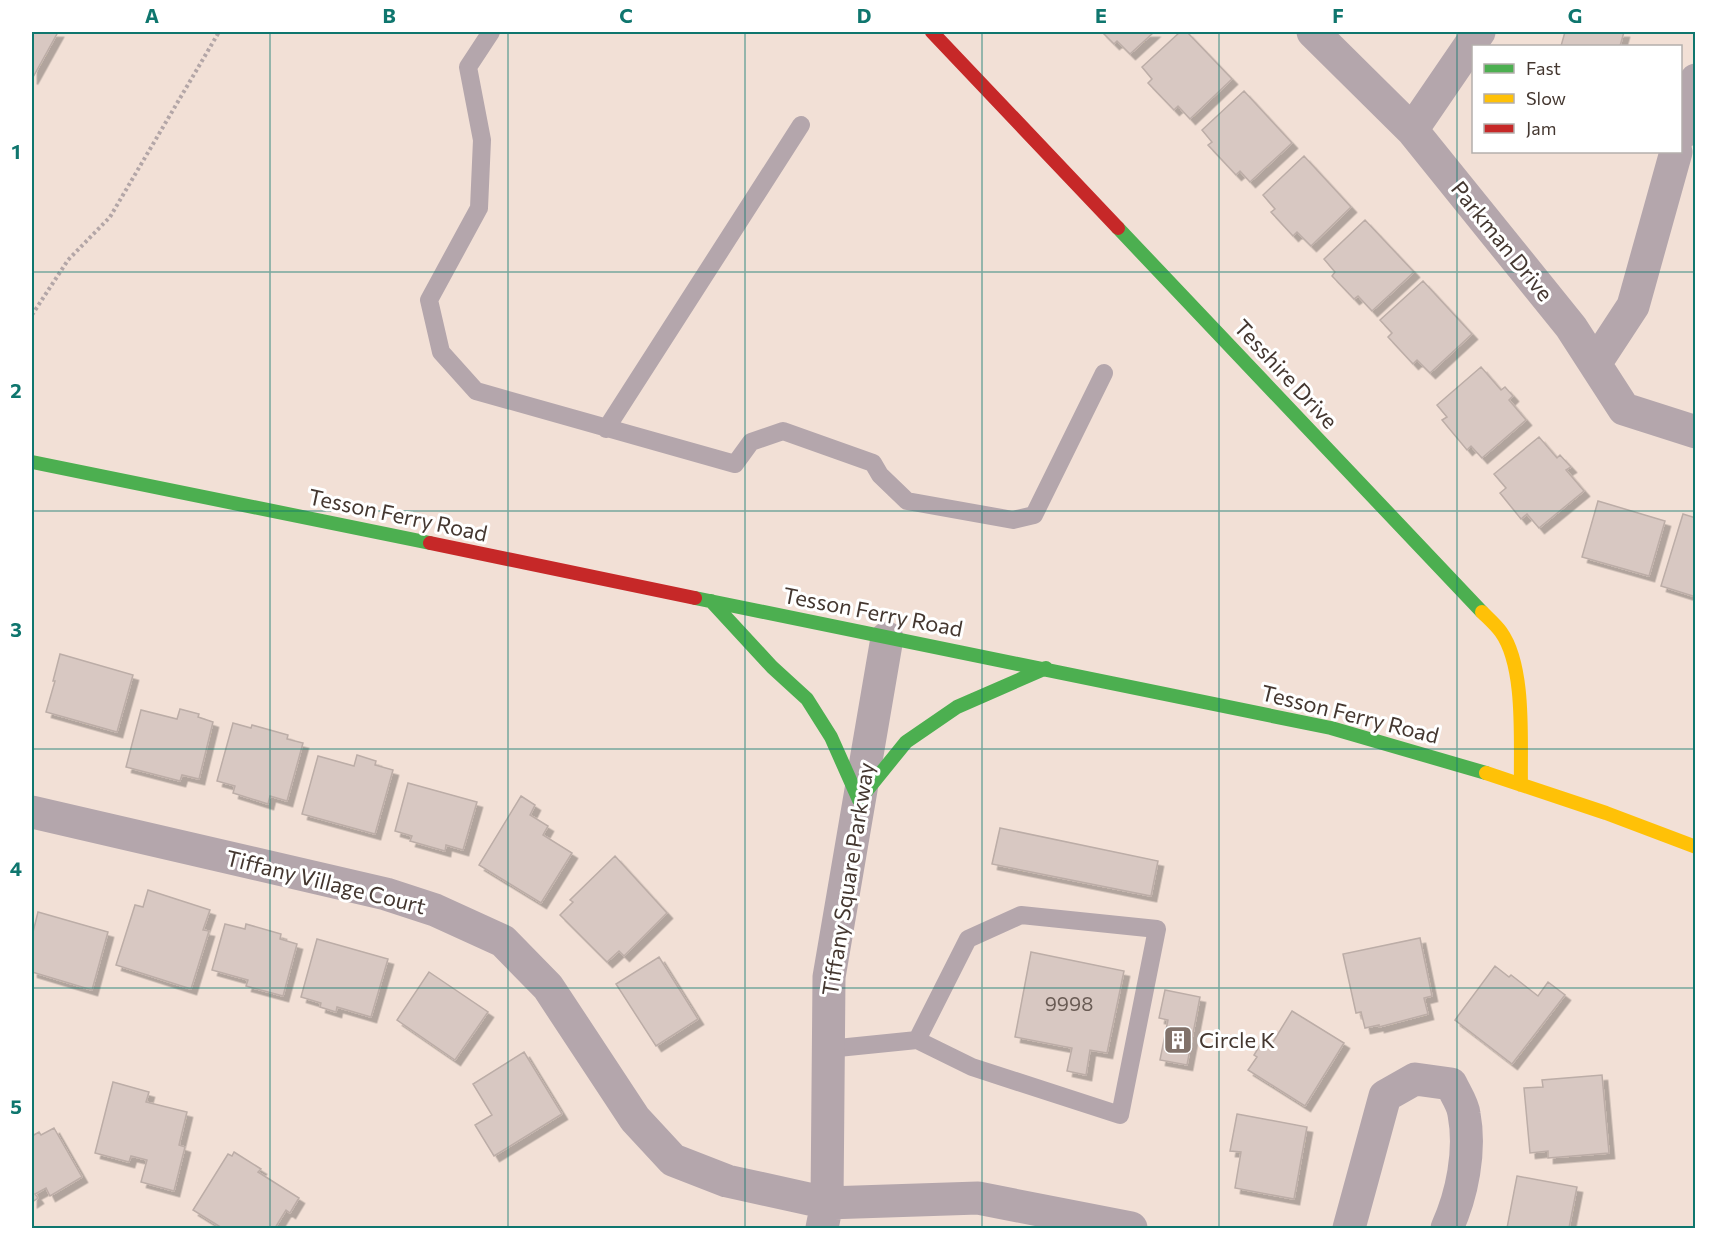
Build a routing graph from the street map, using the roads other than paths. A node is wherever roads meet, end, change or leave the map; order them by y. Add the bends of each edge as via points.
1 (491, 32) edge
2 (932, 32) edge
3 (1313, 32) edge
4 (1479, 32) edge
5 (1695, 80) edge
6 (801, 125) dead end
7 (1682, 128) edge
8 (1412, 130) junction
9 (1676, 153) edge
10 (1595, 364) junction
11 (1104, 373) dead end
12 (606, 429) junction
13 (1695, 432) edge
14 (32, 462) edge
15 (711, 601) junction
16 (887, 638) junction
17 (1046, 668) junction
18 (1521, 785) junction
19 (860, 800) junction
20 (32, 812) edge
21 (1695, 847) edge
22 (917, 1040) junction
23 (828, 1049) junction
24 (825, 1216) edge
25 (1131, 1228) edge
26 (1349, 1228) edge
27 (1447, 1228) edge

1 - 12 lane via 468,67 482,140 478,208 429,300 441,352 476,391
2 - 18 main road, Tesshire Drive via 1502,633 1514,660 1519,694
3 - 8 street, Parkman Drive
4 - 8 street
5 - 7 street
6 - 12 lane
8 - 10 street, Parkman Drive via 1571,327
9 - 10 street via 1633,306
10 - 13 street, Parkman Drive via 1624,409
11 - 12 lane via 1034,515 1013,520 907,501 873,463 783,431 751,442 735,464
14 - 15 main road, Tesson Ferry Road
15 - 16 main road, Tesson Ferry Road
15 - 19 main road via 807,699 831,736
16 - 17 main road, Tesson Ferry Road
16 - 19 street, Tiffany Square Parkway
17 - 18 main road, Tesson Ferry Road via 1331,728 1445,759
17 - 19 main road via 957,707 906,742
18 - 21 main road, Tesson Ferry Road via 1635,822
19 - 23 street, Tiffany Square Parkway via 829,977
20 - 24 street, Tiffany Village Court via 386,894 435,910 503,941 548,987 635,1119 673,1160
22 - 22 lane via 972,1067 1120,1115 1157,929 1021,915 968,939
22 - 23 lane
23 - 24 street, Tiffany Square Parkway
24 - 25 street, Tiffany Village Court via 978,1198
26 - 27 street via 1385,1096 1415,1079 1451,1084 1464,1112 1466,1155

